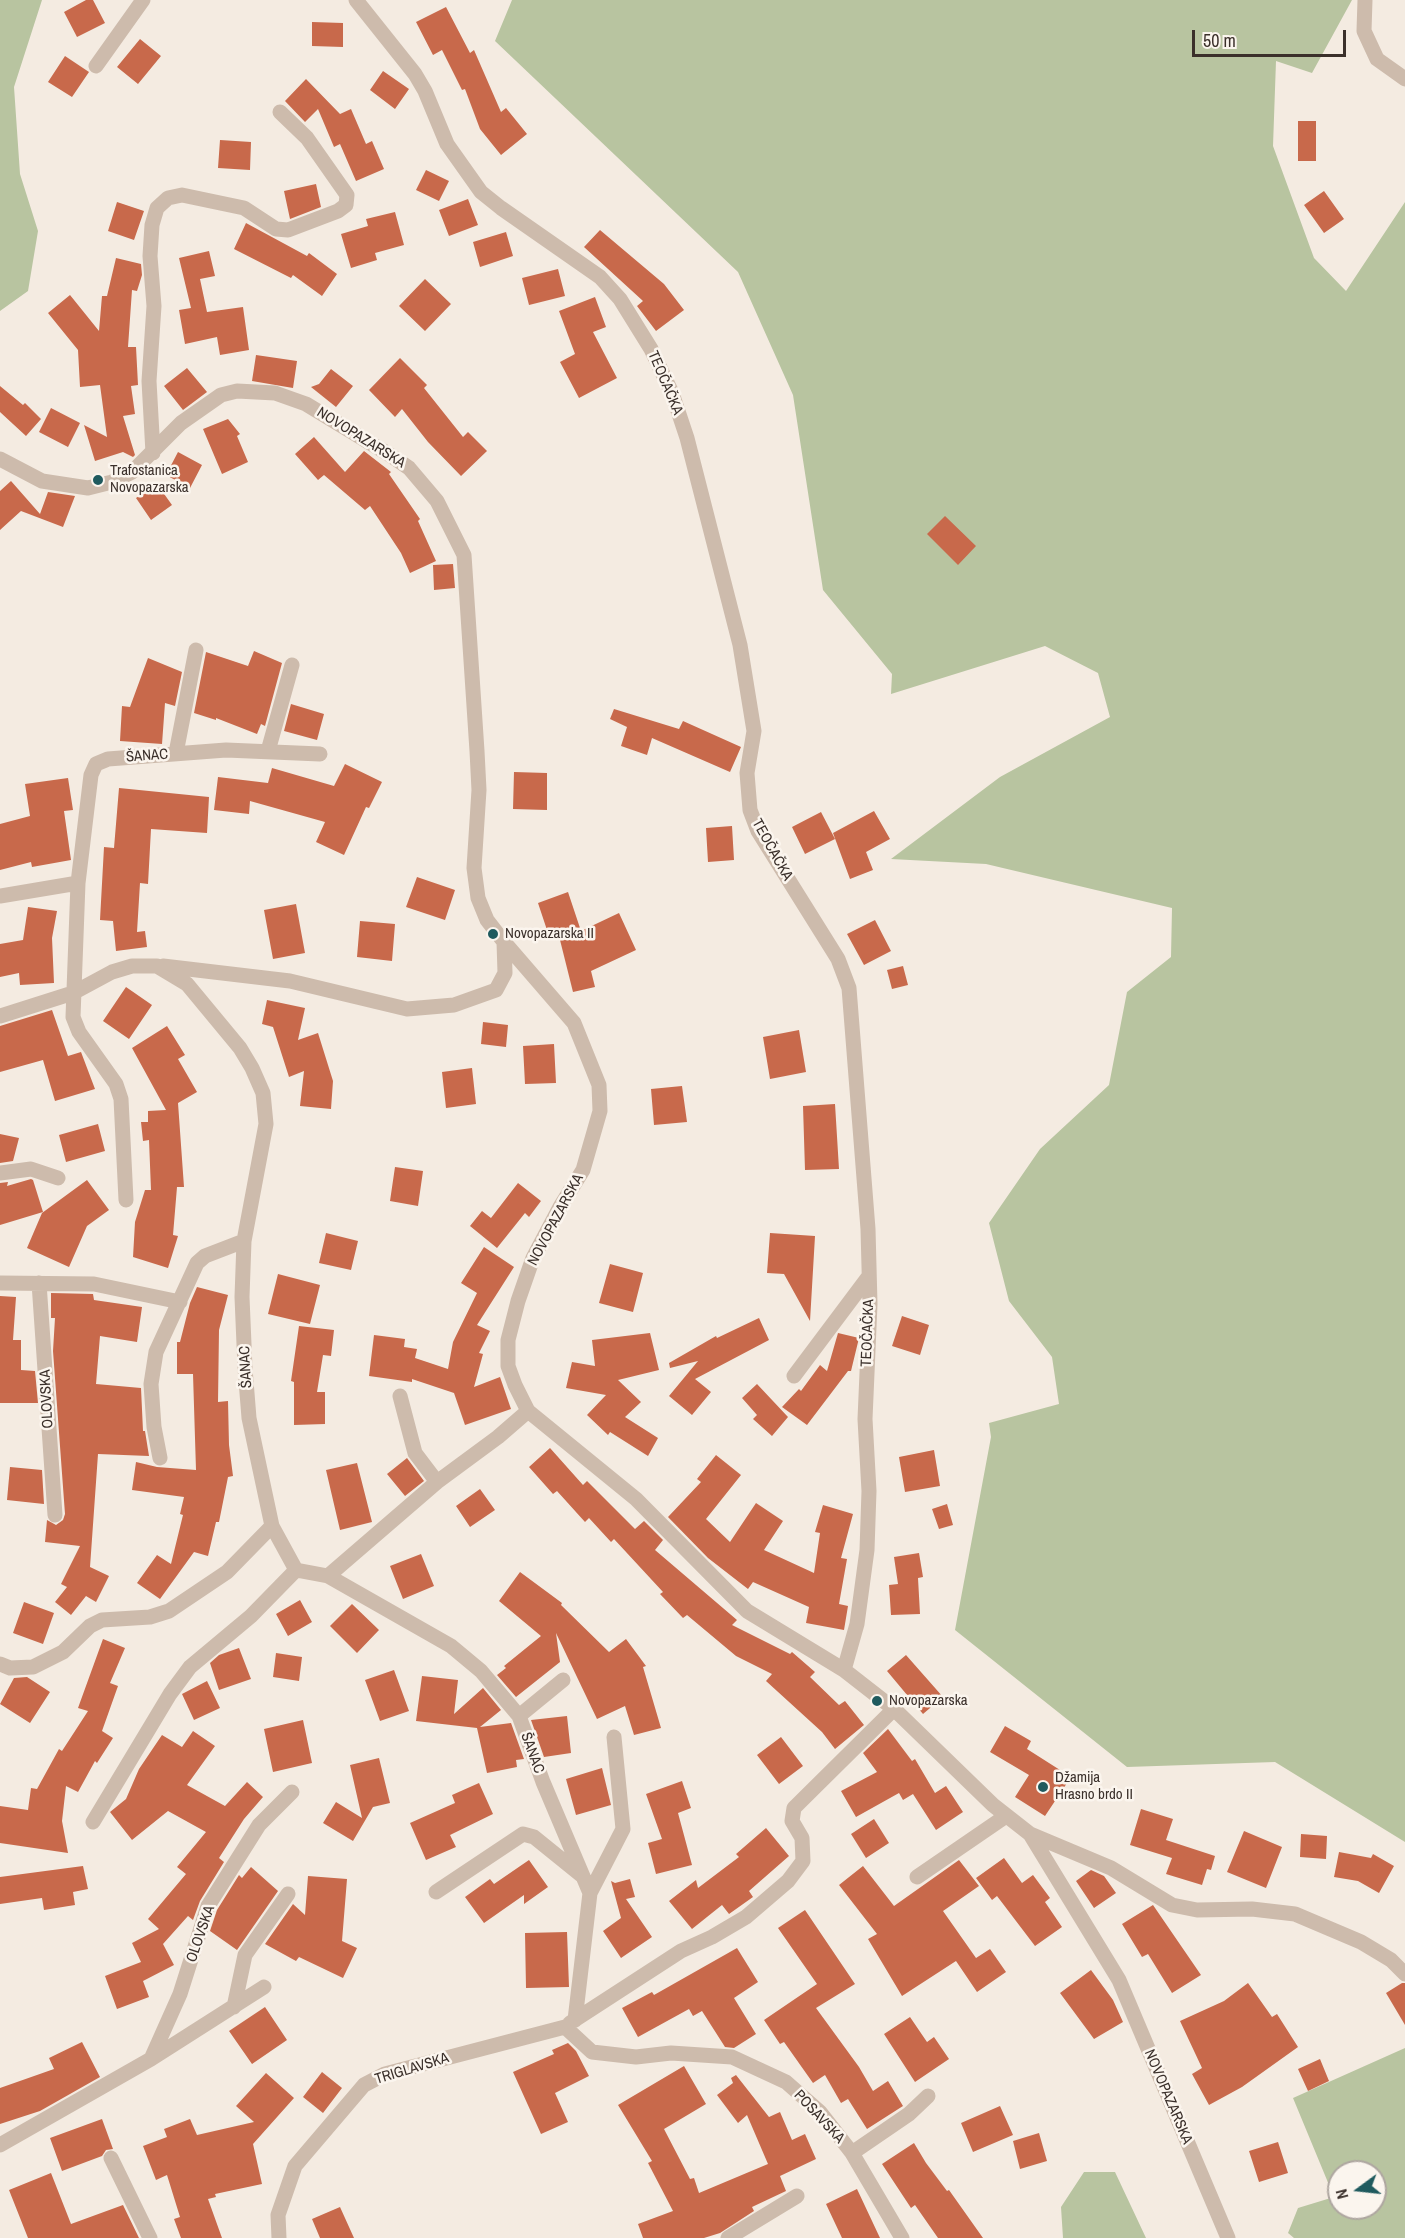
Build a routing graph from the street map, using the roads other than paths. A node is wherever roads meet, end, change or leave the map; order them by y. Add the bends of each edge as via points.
1 (143, 0) edge
2 (356, 0) edge
3 (1365, 0) edge
4 (96, 66) dead end
5 (1405, 79) edge
6 (280, 112) dead end
7 (153, 453) junction
8 (0, 459) edge
9 (196, 650) dead end
10 (292, 665) dead end
11 (268, 751) junction
12 (176, 753) junction
13 (321, 753) dead end
14 (78, 883) junction
15 (0, 896) edge
16 (504, 942) junction
17 (157, 966) junction
18 (73, 993) junction
19 (0, 1017) edge
20 (0, 1173) edge
21 (58, 1178) dead end
22 (126, 1200) dead end
23 (244, 1241) junction
24 (869, 1276) junction
25 (0, 1282) edge
26 (39, 1283) junction
27 (180, 1302) junction
28 (794, 1376) dead end
29 (399, 1396) dead end
30 (528, 1411) junction
31 (160, 1458) dead end
32 (437, 1482) junction
33 (55, 1515) dead end
34 (272, 1526) junction
35 (296, 1570) junction
36 (328, 1576) junction
37 (0, 1664) edge
38 (844, 1671) junction
39 (563, 1680) dead end
40 (894, 1709) junction
41 (519, 1716) junction
42 (614, 1737) dead end
43 (292, 1792) dead end
44 (1006, 1816) junction
45 (93, 1822) dead end
46 (1030, 1834) junction
47 (583, 1877) junction
48 (917, 1877) dead end
49 (436, 1892) dead end
50 (590, 1893) junction
51 (288, 1894) dead end
52 (1405, 1974) edge
53 (264, 1987) dead end
54 (234, 2007) junction
55 (570, 2023) junction
56 (151, 2059) junction
57 (928, 2096) dead end
58 (0, 2145) edge
59 (852, 2153) junction
60 (111, 2158) dead end
61 (797, 2196) dead end
62 (150, 2238) edge
63 (279, 2238) edge
64 (728, 2238) edge
65 (902, 2238) edge
66 (1228, 2238) edge

1 - 4 street
2 - 24 street, TEOČAČKA via 415,74 447,144 466,173 501,208 600,278 620,298 672,393 740,645 754,731 747,773 750,810 758,831 838,959 849,988
3 - 5 street via 1364,31 1377,59
6 - 7 street via 307,138 347,195 346,205 338,212 288,230 276,229 244,208 182,195 168,198 157,208 150,256 154,306 149,381
7 - 8 street, NOVOPAZARSKA via 122,477 88,488 42,481
7 - 16 street, NOVOPAZARSKA via 181,423 221,395 237,391 275,393 306,404 390,455 409,468 437,501 464,555 479,790 474,868 478,898 487,920
9 - 12 street
10 - 11 street
11 - 12 street, ŠANAC
11 - 13 street, ŠANAC
12 - 14 street, ŠANAC via 108,759 96,764 91,775
14 - 15 street
14 - 18 street, ŠANAC
16 - 17 street via 505,974 496,990 454,1005 407,1009 290,981
16 - 30 street, NOVOPAZARSKA via 574,1023 599,1085 600,1111 583,1170 533,1258 508,1340 508,1366
17 - 18 street via 132,966 112,972
17 - 23 street, ŠANAC via 187,984 216,1017 240,1048 263,1093 266,1124
18 - 19 street
18 - 22 street, ŠANAC via 73,1017 79,1032 116,1084 121,1099
20 - 21 street via 31,1169
23 - 27 street via 197,1263
23 - 34 street, ŠANAC via 242,1297 249,1418
24 - 28 street
24 - 38 street, TEOČAČKA via 867,1550 857,1624
25 - 26 street
26 - 27 street via 94,1284
26 - 33 street, OLOVSKA
27 - 31 street via 156,1352 151,1384
29 - 32 street via 415,1453
30 - 32 street
30 - 38 street, NOVOPAZARSKA via 636,1499 747,1611
32 - 36 street
34 - 35 street, ŠANAC
34 - 37 street via 227,1572 169,1611 150,1617 102,1620 63,1652 33,1667 10,1668
35 - 36 street, ŠANAC
35 - 45 street via 251,1616 190,1667
36 - 41 street, ŠANAC via 451,1646 481,1671
38 - 40 street, NOVOPAZARSKA
39 - 41 street
40 - 44 street, NOVOPAZARSKA
40 - 55 street, TRIGLAVSKA via 791,1813 802,1838 803,1861 788,1881 746,1917 681,1951
41 - 47 street, ŠANAC
42 - 50 street via 623,1829
43 - 56 street, OLOVSKA via 259,1825 208,1906 180,1994
44 - 46 street, NOVOPAZARSKA
44 - 48 street
46 - 52 street, NOVOPAZARSKA via 1111,1868 1172,1905 1197,1910 1295,1914 1361,1942 1391,1960
46 - 66 street, NOVOPAZARSKA via 1119,1980
47 - 49 street via 534,1838 523,1834
47 - 50 street, ŠANAC
50 - 55 street
51 - 54 street via 245,1955
53 - 54 street
54 - 56 street
55 - 59 street, POSAVSKA via 592,2052 636,2057 671,2053 732,2057 786,2082 820,2112
55 - 63 street, TRIGLAVSKA via 386,2074 364,2085 295,2166 278,2215
56 - 58 street
57 - 59 street, POSAVSKA
59 - 65 street, POSAVSKA
60 - 62 street
61 - 64 street

